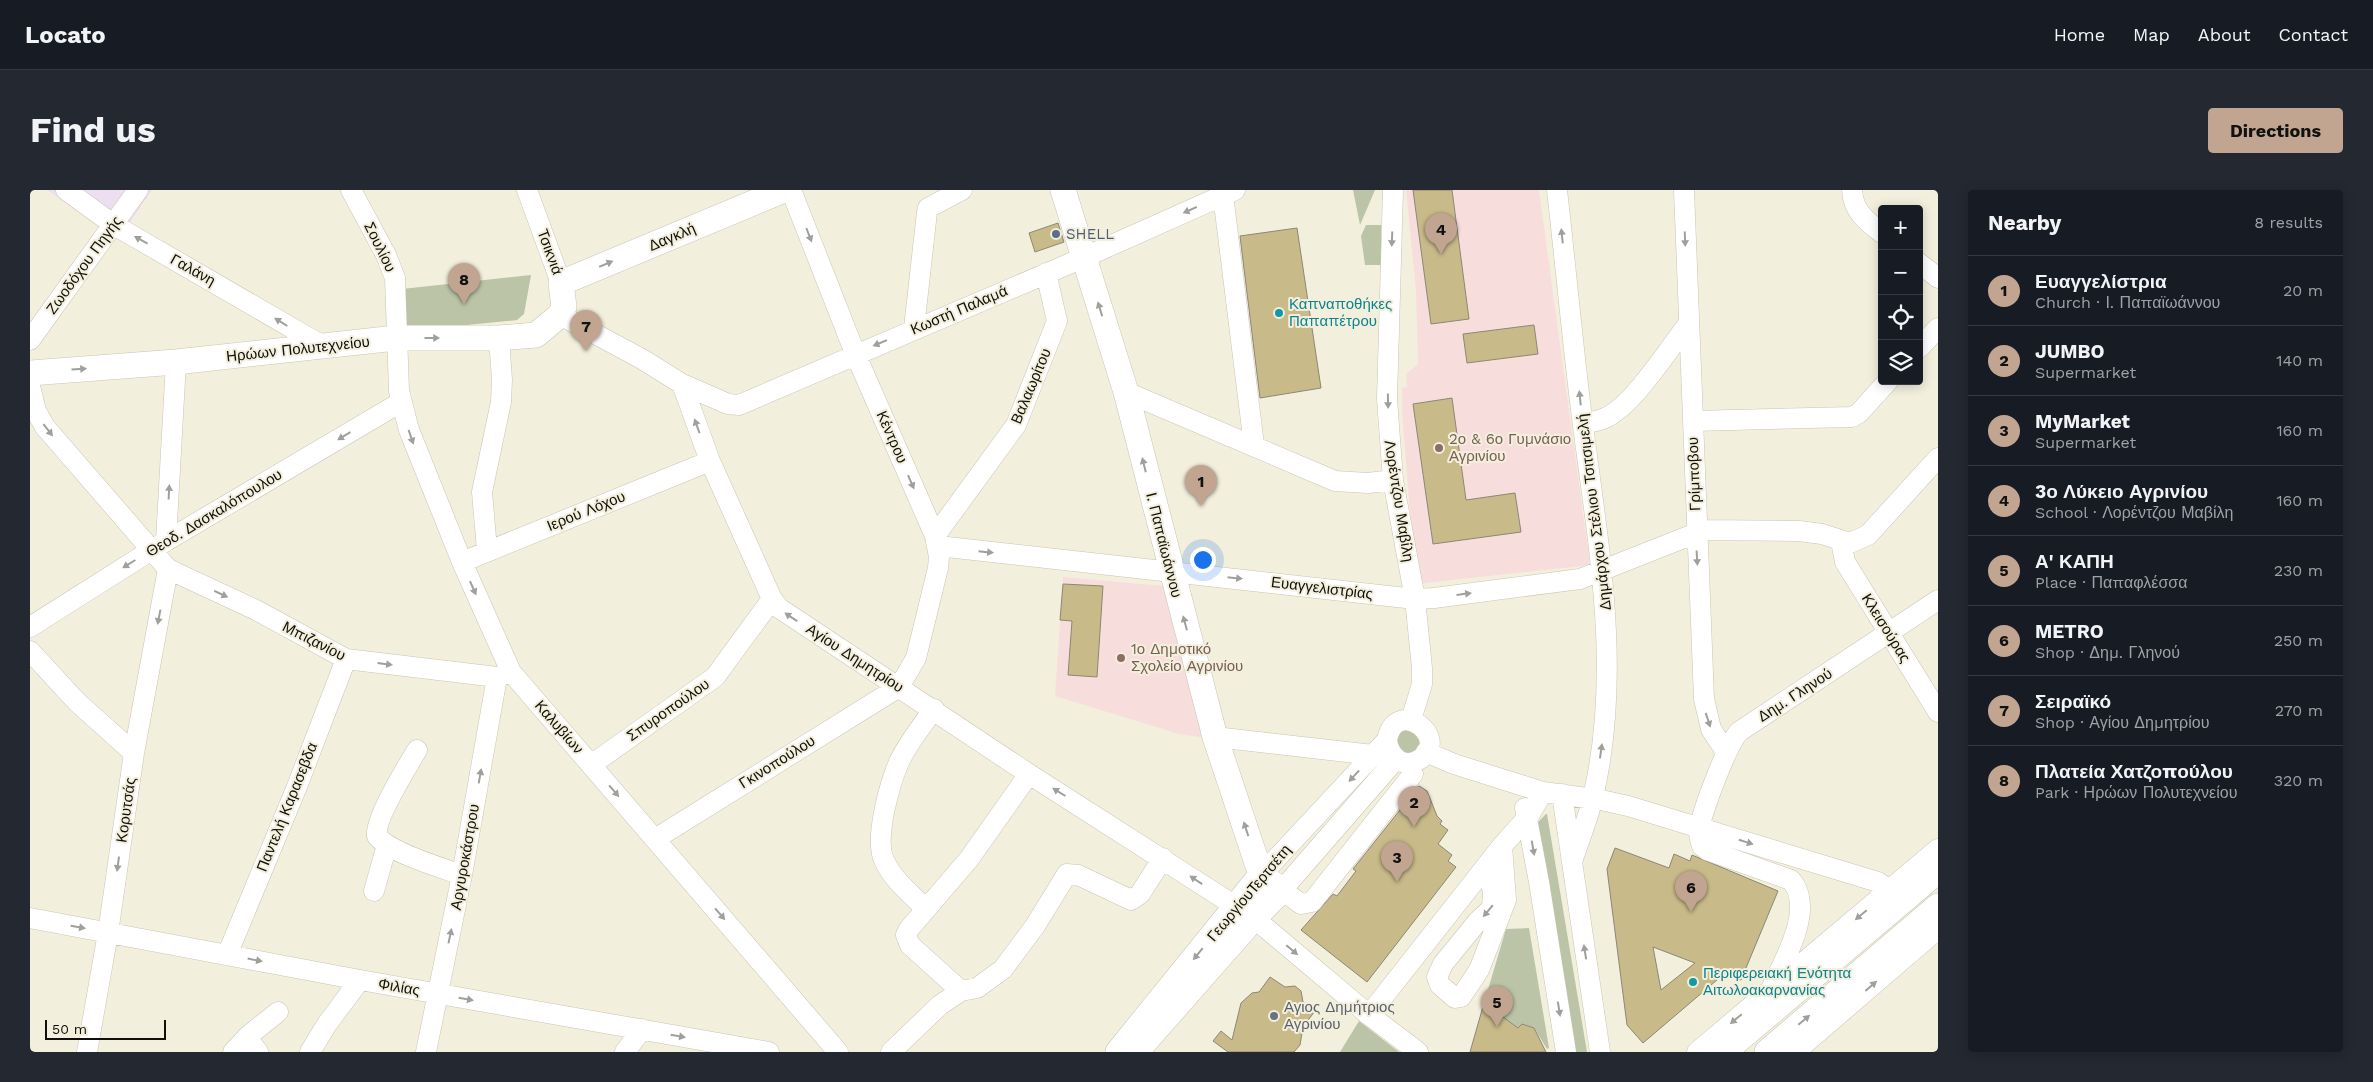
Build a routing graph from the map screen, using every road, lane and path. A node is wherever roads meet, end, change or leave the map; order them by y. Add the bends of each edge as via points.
1 (66, 190) edge
2 (138, 190) edge
3 (351, 190) edge
4 (527, 190) edge
5 (784, 190) edge
6 (791, 190) edge
7 (962, 190) edge
8 (1063, 190) edge
9 (1393, 190) edge
10 (1557, 190) edge
11 (1684, 190) edge
12 (1852, 190) edge
13 (1229, 193) edge
14 (114, 225) junction
15 (1878, 230) edge
16 (1085, 257) junction
17 (1046, 273) junction
18 (561, 283) junction
19 (560, 316) junction
20 (1689, 323) junction
21 (914, 328) junction
22 (1938, 328) edge
23 (396, 338) junction
24 (498, 338) junction
25 (30, 340) edge
26 (1923, 344) edge
27 (323, 346) junction
28 (855, 353) junction
29 (176, 362) junction
30 (30, 373) edge
31 (682, 384) junction
32 (1884, 385) edge
33 (30, 386) edge
34 (1126, 392) junction
35 (401, 402) junction
36 (1693, 421) junction
37 (1583, 424) junction
38 (1254, 445) junction
39 (1938, 458) edge
40 (710, 461) junction
41 (1393, 480) junction
42 (1696, 533) junction
43 (936, 541) junction
44 (1841, 541) junction
45 (159, 545) junction
46 (487, 550) junction
47 (462, 562) junction
48 (168, 569) junction
49 (1170, 571) junction
50 (1603, 571) junction
51 (772, 599) junction
52 (1415, 599) junction
53 (1938, 600) edge
54 (30, 626) edge
55 (1889, 634) junction
56 (30, 651) edge
57 (346, 659) junction
58 (504, 675) junction
59 (899, 687) junction
60 (934, 709) junction
61 (1938, 712) edge
62 (1411, 720) junction
63 (1215, 737) junction
64 (1387, 740) junction
65 (417, 750) dead end
66 (1426, 752) junction
67 (1726, 752) junction
68 (134, 753) junction
69 (1373, 755) junction
70 (1396, 759) junction
71 (591, 765) junction
72 (1029, 774) junction
73 (1413, 774) dead end
74 (1517, 784) junction
75 (1552, 793) junction
76 (1593, 799) junction
77 (1528, 817) junction
78 (1699, 828) junction
79 (655, 839) junction
80 (387, 844) junction
81 (1502, 846) junction
82 (1938, 849) edge
83 (1163, 858) junction
84 (1572, 862) junction
85 (1486, 866) junction
86 (1938, 871) edge
87 (462, 875) junction
88 (1261, 875) junction
89 (1282, 890) junction
90 (1889, 890) junction
91 (374, 891) dead end
92 (1938, 906) edge
93 (926, 909) junction
94 (1245, 913) junction
95 (30, 918) edge
96 (1938, 929) edge
97 (108, 932) junction
98 (227, 955) junction
99 (360, 980) junction
100 (960, 991) junction
101 (1770, 991) junction
102 (438, 994) junction
103 (278, 1012) dead end
104 (1369, 1015) junction
105 (642, 1029) junction
106 (246, 1047) edge
107 (87, 1052) edge
108 (310, 1052) edge
109 (426, 1052) edge
110 (625, 1052) edge
111 (769, 1052) edge
112 (838, 1052) edge
113 (891, 1052) edge
114 (1118, 1052) edge
115 (1136, 1052) edge
116 (1418, 1052) edge
117 (1566, 1052) edge
118 (1600, 1052) edge
119 (1697, 1052) edge
120 (1724, 1052) edge
121 (1767, 1052) edge
122 (1795, 1052) edge

1 - 14 street, Γαλάνη
2 - 14 street, Ζωοδόχου Πηγής
3 - 23 street, Σουλίου via 392,267 396,290
4 - 18 street, Τσικνιά
18 -> 5 main road, Δαγκλή
6 -> 28 street, Κέντρου
7 - 21 street via 928,208
8 - 16 main road, Ι. Παπαϊωάννου
9 -> 41 street, Λορέντζου Μαβίλη via 1387,399
37 -> 10 street, Δημάρχου Στέλιου Τσιτσιμελή
11 -> 20 street, Γρίμποβου
12 - 15 street via 1860,215
13 -> 16 street, Κωστή Παλαμά
13 - 38 street
14 - 25 street, Ζωοδόχου Πηγής
27 -> 14 street, Γαλάνη
16 - 17 street, Κωστή Παλαμά
34 -> 16 main road, Ι. Παπαϊωάννου
17 - 21 street, Κωστή Παλαμά
17 - 43 street, Βαλαωρίτου via 1057,321 1016,425
18 - 19 main road, Τσικνιά via 564,307
19 - 24 main road, Ηρώων Πολυτεχνείου via 536,335
19 - 31 street via 648,362
20 - 36 street, Γρίμποβου
20 - 37 street via 1622,406 1606,418
21 -> 28 street, Κωστή Παλαμά
22 - 26 street
23 -> 24 main road, Ηρώων Πολυτεχνείου
23 - 27 main road, Ηρώων Πολυτεχνείου
23 - 35 street, Καλυβίων
24 - 46 street via 501,402 482,492
27 - 29 main road, Ηρώων Πολυτεχνείου
28 - 31 street, Κωστή Παλαμά via 739,405 728,404
28 -> 43 street, Κέντρου
30 -> 29 main road, Ηρώων Πολυτεχνείου
45 -> 29 street
40 -> 31 street, Αγίου Δημητρίου
32 - 36 street via 1852,417
33 -> 45 street, Μπιζανίου via 44,427
34 - 38 street
49 -> 34 main road, Ι. Παπαϊωάννου
35 -> 45 street, Θεοδ. Δασκαλόπουλου
35 -> 47 street, Καλυβίων via 420,463
36 - 42 street, Γρίμποβου
37 - 50 street, Δημάρχου Στέλιου Τσιτσιμελή
38 - 41 street via 1335,481 1368,484
39 - 44 street via 1868,535 1854,542
40 - 46 street, Ιερού Λόχου
40 - 51 street, Αγίου Δημητρίου
41 - 52 street, Λορέντζου Μαβίλη
42 - 44 street, Ευαγγελιστρίας via 1708,530 1799,531
42 - 50 street, Ευαγγελιστρίας
42 -> 67 street, Γρίμποβου via 1704,699 1711,729
43 -> 49 street, Ευαγγελιστρίας
43 - 59 street, Κέντρου via 938,568 916,658
44 - 55 street, Κλεισούρας via 1844,562
45 - 48 street, Μπιζανίου
45 -> 54 street, Θεοδ. Δασκαλόπουλου
46 - 47 street, Ιερού Λόχου
47 -> 58 street, Καλυβίων
48 -> 57 street, Μπιζανίου via 256,610
48 -> 68 street, Κορυτσάς
49 -> 52 street, Ευαγγελιστρίας
63 -> 49 main road, Ι. Παπαϊωάννου
52 -> 50 street, Ευαγγελιστρίας via 1566,582
76 -> 50 street, Δημάρχου Στέλιου Τσιτσιμελή via 1605,696
59 -> 51 street, Αγίου Δημητρίου via 788,615
51 - 71 street, Σπυροπούλου via 715,677
52 - 62 street, Λορέντζου Μαβίλη via 1422,684
53 - 55 street, Δημ. Γληνού
55 - 61 street, Κλεισούρας
55 - 67 street, Δημ. Γληνού via 1740,731
56 - 68 street via 77,702
57 -> 58 street, Μπιζανίου
57 - 98 street, Παντελή Καρασεβδα
58 - 71 street, Καλυβίων
87 -> 58 street, Αργυροκάστρου
59 - 60 street, Αγίου Δημητρίου
59 - 79 street, Γκινοπούλου
60 - 72 street, Αγίου Δημητρίου
60 - 93 street via 900,760 881,835 884,862
62 - 64 street via 1397,723
62 - 66 street via 1427,732 1429,745
63 - 69 street
88 -> 63 main road, Ι. Παπαϊωάννου
64 - 69 street, ΓεωργίουΤερτσέτη
64 - 70 street
65 - 80 street via 377,825 377,836
66 - 70 street via 1409,763
66 - 74 street
67 - 78 street, Δημ. Γληνού
68 -> 97 street, Κορυτσάς
69 -> 88 street, ΓεωργίουΤερτσέτη
70 - 89 street, ΓεωργίουΤερτσέτη
71 -> 79 street, Καλυβίων
83 -> 72 street, Αγίου Δημητρίου
72 - 93 street via 969,859
73 - 89 street via 1312,902 1302,904
74 - 75 street
74 - 77 street
75 - 76 street
75 - 77 street
75 - 84 street, Δημάρχου Στέλιου Τσιτσιμελή
76 - 78 street
76 - 84 street, Δημάρχου Στέλιου Τσιτσιμελή
77 - 81 street
77 -> 117 street
78 -> 90 street via 1878,882
78 - 101 street via 1702,846 1707,850 1790,880 1798,888 1800,900 1794,939
79 -> 112 street, Καλυβίων
80 - 87 street
80 - 91 street
81 - 85 street
85 -> 81 street via 1493,891 1492,908 1478,921 1438,974 1438,983 1455,998 1461,997 1476,976 1506,900
82 - 90 street
94 -> 83 street, Αγίου Δημητρίου
83 - 100 street via 1140,894 1131,900 1078,875 1067,874 1035,926 1003,969 977,988
118 -> 84 street, Δημάρχου Στέλιου Τσιτσιμελή
85 - 104 street
86 - 120 main road
102 -> 87 street, Αργυροκάστρου
88 - 89 main road
88 - 94 main road, ΓεωργίουΤερτσέτη
89 - 94 main road, ΓεωργίουΤερτσέτη
90 -> 101 street
121 -> 92 main road
93 - 100 street via 908,929 907,940
94 -> 104 street, Αγίου Δημητρίου
94 -> 114 main road, ΓεωργίουΤερτσέτη
94 - 115 main road, ΓεωργίουΤερτσέτη
95 -> 97 street, Φιλίας
122 -> 96 street
97 - 98 street, Φιλίας
97 - 107 street, Κορυτσάς
98 -> 99 street, Φιλίας
99 - 102 street, Φιλίας
99 - 108 street
100 - 113 street via 929,1015
101 -> 119 street
102 -> 105 street, Φιλίας
102 - 109 street, Αργυροκάστρου
103 - 106 street
104 - 116 street, Αγίου Δημητρίου
105 - 110 street
105 -> 111 street, Φιλίας

